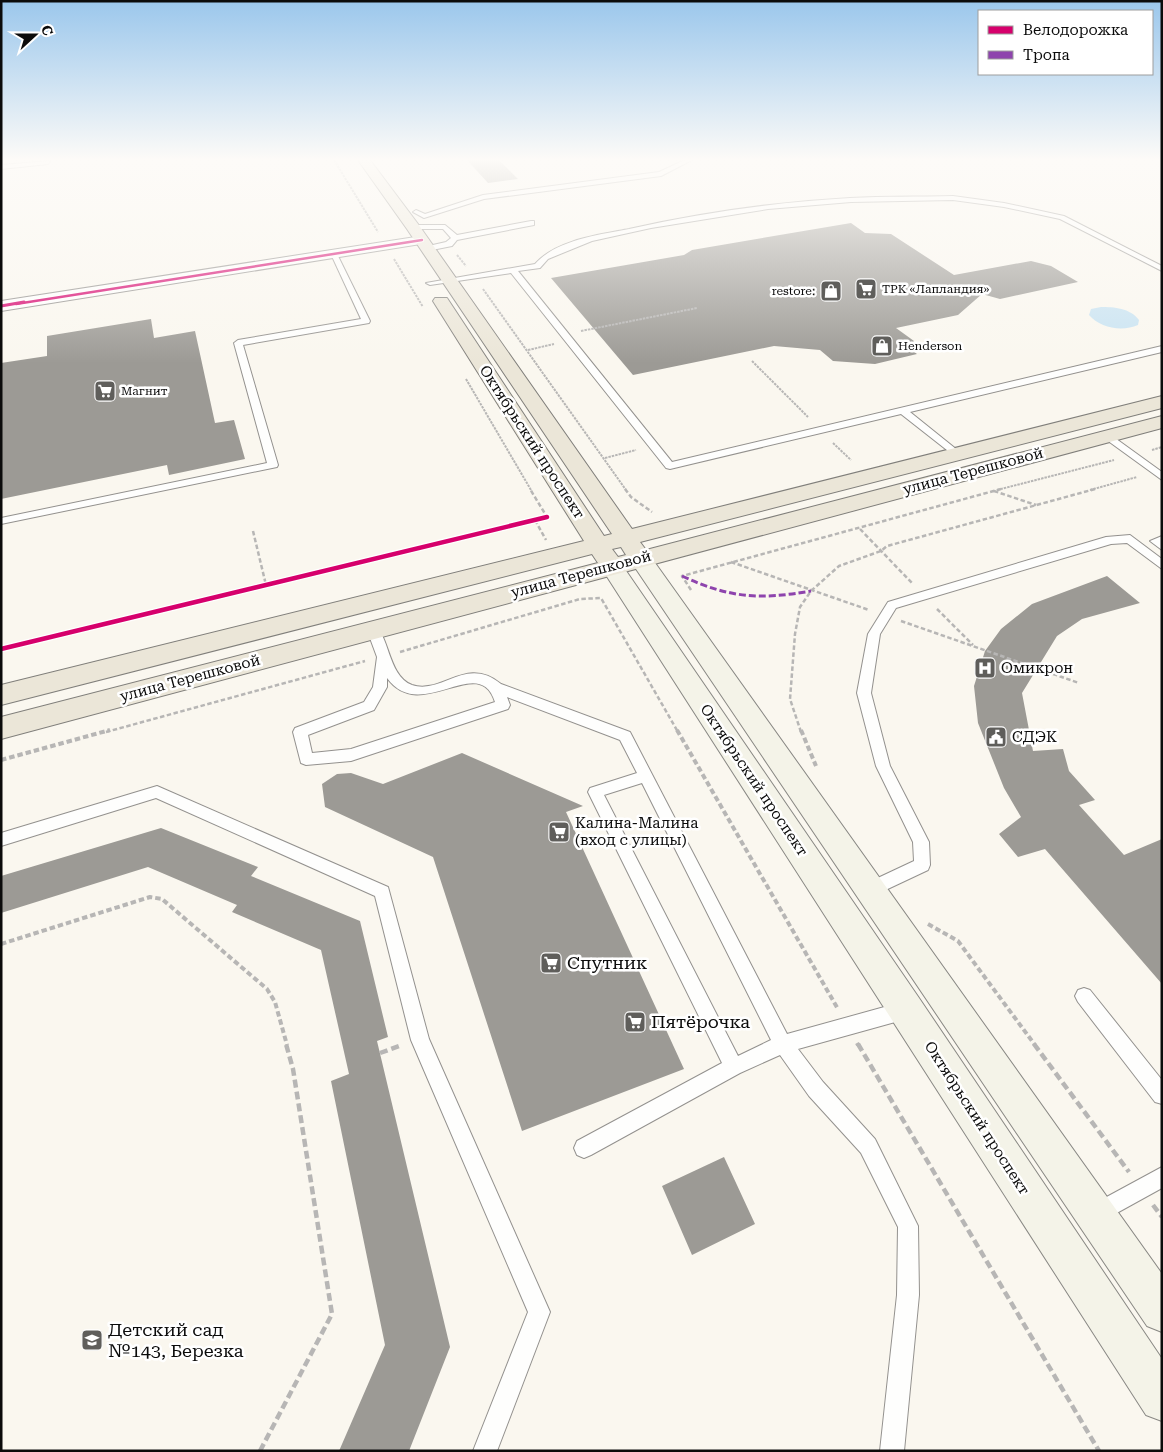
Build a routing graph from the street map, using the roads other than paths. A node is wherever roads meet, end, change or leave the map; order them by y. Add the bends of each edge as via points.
1 (394, 228) edge
2 (411, 228) edge
3 (446, 228) edge
4 (507, 228) edge
5 (643, 228) edge
6 (1083, 228) edge
7 (455, 238) junction
8 (410, 244) junction
9 (333, 254) junction
10 (1162, 268) edge
11 (513, 270) junction
12 (440, 282) junction
13 (1, 306) edge
14 (1162, 349) edge
15 (1162, 402) edge
16 (902, 410) junction
17 (1162, 422) edge
18 (1108, 436) junction
19 (957, 455) junction
20 (1162, 477) edge
21 (1, 521) edge
22 (1162, 539) edge
23 (1162, 546) edge
24 (632, 548) junction
25 (604, 555) junction
26 (1162, 565) edge
27 (373, 630) junction
28 (382, 656) junction
29 (497, 688) junction
30 (1, 695) edge
31 (1, 728) edge
32 (644, 776) junction
33 (1, 840) edge
34 (871, 889) junction
35 (1084, 996) dead end
36 (907, 1010) junction
37 (783, 1044) junction
38 (734, 1067) junction
39 (1162, 1095) edge
40 (584, 1148) dead end
41 (1162, 1177) edge
42 (1095, 1214) junction
43 (1162, 1310) edge
44 (1162, 1400) edge
45 (485, 1451) edge
46 (892, 1451) edge

1 - 8 main road, Октябрьский проспект
2 - 8 main road, Октябрьский проспект
3 - 7 lane
4 - 7 lane
5 - 11 lane via 590,239 545,257 537,266
6 - 10 lane
7 - 8 lane via 449,244
8 - 9 street
8 - 12 main road, Октябрьский проспект
9 - 13 street
9 - 21 lane via 366,321 238,343 274,465
11 - 12 lane
11 - 16 lane via 670,466
12 - 24 main road, Октябрьский проспект
12 - 25 main road, Октябрьский проспект
14 - 16 lane
15 - 19 main road, улица Терешковой
16 - 19 lane
17 - 18 main road, улица Терешковой
18 - 20 lane
18 - 24 main road, улица Терешковой
19 - 24 main road, улица Терешковой
22 - 23 lane via 1156,541
24 - 25 main road, улица Терешковой
24 - 34 main road, Октябрьский проспект
25 - 27 main road, улица Терешковой
25 - 30 main road, улица Терешковой
25 - 36 main road, Октябрьский проспект
26 - 34 lane via 1130,539 1110,540 892,605 874,634 864,693 883,766 921,842 922,865
27 - 28 lane
27 - 31 main road, улица Терешковой
28 - 29 lane via 398,682 412,690 430,690 469,678 483,679
28 - 29 lane via 380,687 369,706 300,732 306,758 352,755 503,705
29 - 32 lane via 625,736
32 - 37 lane
32 - 38 lane via 595,792
33 - 45 lane via 157,792 382,892 420,1040 539,1312
34 - 42 main road, Октябрьский проспект
35 - 39 lane
36 - 37 lane
36 - 44 main road, Октябрьский проспект
37 - 38 lane
37 - 46 lane via 816,1089 868,1146 908,1226 908,1295
38 - 40 lane
41 - 42 lane
42 - 43 main road, Октябрьский проспект

